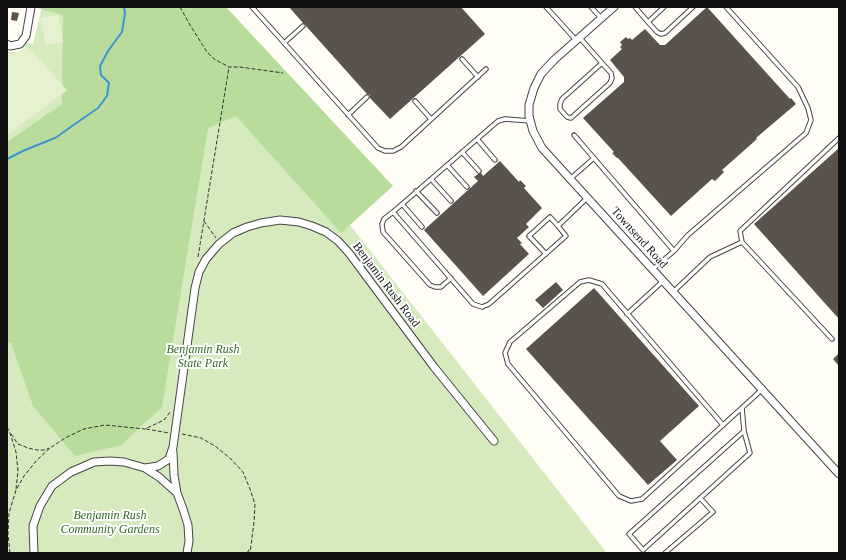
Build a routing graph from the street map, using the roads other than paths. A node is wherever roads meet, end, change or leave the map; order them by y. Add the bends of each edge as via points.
1 (32, 7) edge
2 (252, 7) edge
3 (546, 7) edge
4 (590, 7) edge
5 (614, 7) edge
6 (635, 7) edge
7 (664, 7) edge
8 (694, 7) edge
9 (726, 7) edge
10 (601, 18) junction
11 (648, 22) junction
12 (303, 26) dead end
13 (577, 39) junction
14 (284, 43) junction
15 (7, 44) edge
16 (462, 59) dead end
17 (602, 63) junction
18 (486, 69) dead end
19 (478, 77) junction
20 (367, 97) dead end
21 (415, 101) dead end
22 (348, 115) junction
23 (431, 119) junction
24 (530, 121) junction
25 (574, 135) dead end
26 (839, 138) edge
27 (477, 139) junction
28 (462, 152) junction
29 (594, 158) junction
30 (495, 160) dead end
31 (447, 165) junction
32 (478, 171) dead end
33 (431, 179) junction
34 (570, 179) junction
35 (467, 187) dead end
36 (416, 191) junction
37 (587, 198) junction
38 (451, 201) dead end
39 (402, 204) junction
40 (393, 212) junction
41 (437, 213) dead end
42 (558, 226) junction
43 (422, 227) dead end
44 (742, 242) junction
45 (674, 251) junction
46 (546, 254) junction
47 (653, 270) junction
48 (451, 278) junction
49 (663, 281) junction
50 (673, 292) junction
51 (627, 314) junction
52 (832, 339) dead end
53 (762, 389) junction
54 (742, 408) junction
55 (723, 424) junction
56 (744, 431) junction
57 (494, 441) dead end
58 (173, 447) junction
59 (145, 468) junction
60 (839, 474) edge
61 (177, 493) junction
62 (700, 498) junction
63 (645, 551) edge
64 (34, 553) edge
65 (187, 553) edge
66 (665, 553) edge

1 - 15 street via 24,40 20,44
2 - 14 lane
3 - 13 lane
4 - 10 lane
5 - 10 street, Townsend Road
6 - 11 lane
7 - 11 lane
8 - 11 lane via 665,33 660,34
9 - 45 lane via 798,87 811,120 806,133 688,235
10 - 13 street, Townsend Road
12 - 14 lane
13 - 17 lane
13 - 24 street, Townsend Road via 541,74 530,105
14 - 22 lane
16 - 19 lane
17 - 17 lane via 611,73 610,82 571,118 567,117 560,109 562,99
18 - 19 lane
19 - 23 lane
20 - 22 lane
21 - 23 lane
22 - 23 lane via 378,148 385,151 401,147
24 - 27 lane via 498,121
24 - 34 street, Townsend Road via 542,148
25 - 29 lane
26 - 44 lane via 740,231
27 - 28 lane
27 - 30 lane
28 - 31 lane
28 - 32 lane
29 - 34 lane
29 - 45 lane
31 - 33 lane
31 - 35 lane
33 - 36 lane
33 - 38 lane
34 - 37 street, Townsend Road
36 - 39 lane
36 - 41 lane
37 - 42 lane
37 - 47 street, Townsend Road
39 - 40 lane
39 - 43 lane
40 - 48 lane
40 - 48 lane via 384,219 383,232 430,285 441,287
42 - 46 lane via 566,236
42 - 46 lane via 550,217 529,236
44 - 50 lane via 710,257
44 - 52 lane
45 - 47 lane
46 - 48 lane via 489,304 482,306 473,304
47 - 49 street, Townsend Road
49 - 50 street, Townsend Road
49 - 51 lane
50 - 53 street, Townsend Road
51 - 55 lane
51 - 55 lane via 602,284 589,280 580,282 510,342 504,353 508,364 619,496 631,501 642,499
53 - 54 lane
53 - 60 street, Townsend Road
54 - 55 lane
54 - 56 lane
56 - 62 lane via 750,453
56 - 63 lane via 629,534
57 - 58 street, Benjamin Rush Road via 434,367 350,253 326,232 299,222 280,220 261,223 233,233 206,258 199,272
58 - 59 street, Benjamin Rush Road via 169,459 158,466
58 - 61 street, Benjamin Rush Road
59 - 61 street, Benjamin Rush Road
59 - 64 street, Benjamin Rush Road via 124,462 94,462 71,472 52,486 40,506 33,526
61 - 65 street, Benjamin Rush Road via 188,525
62 - 63 lane
62 - 66 lane via 714,512

